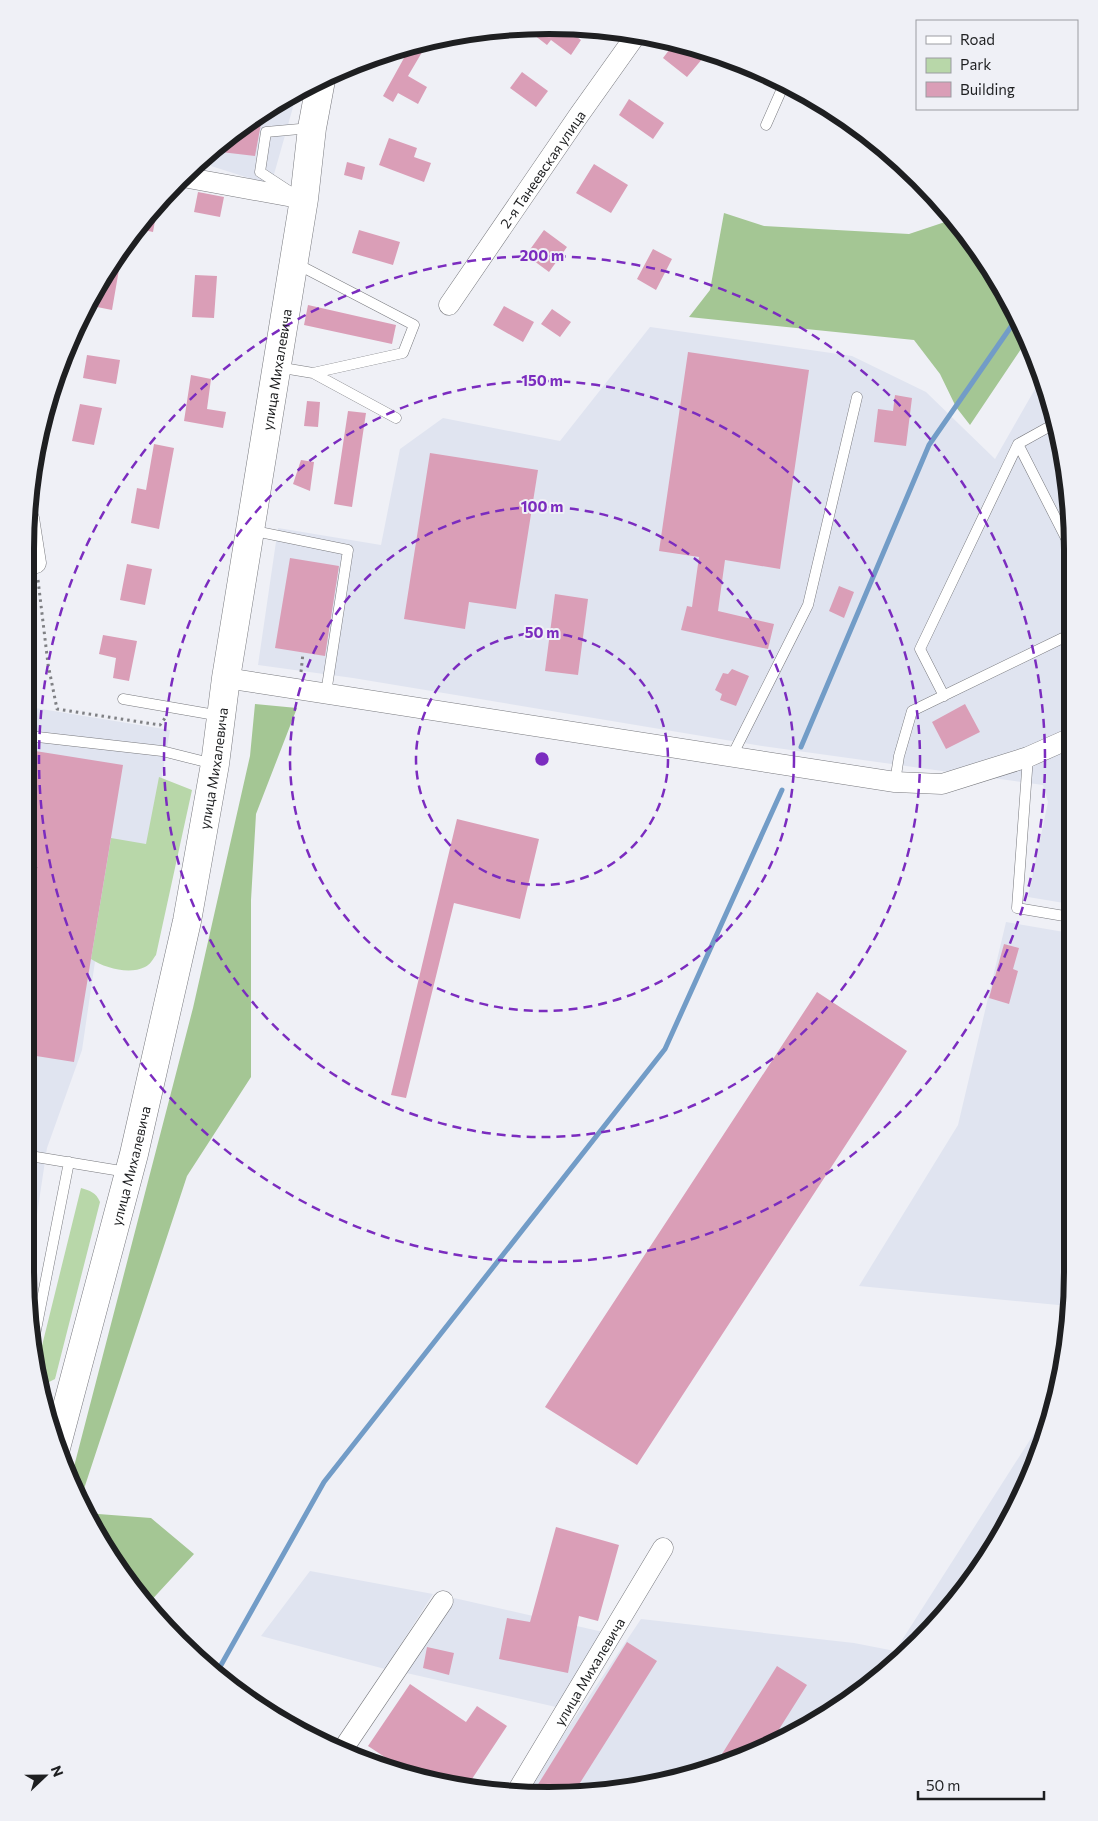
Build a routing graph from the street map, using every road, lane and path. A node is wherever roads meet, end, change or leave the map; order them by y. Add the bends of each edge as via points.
1 (632, 41) edge
2 (320, 88) edge
3 (782, 89) edge
4 (766, 125) dead end
5 (312, 128) junction
6 (192, 179) edge
7 (304, 198) junction
8 (293, 263) junction
9 (449, 305) dead end
10 (277, 367) junction
11 (313, 373) junction
12 (857, 397) dead end
13 (396, 418) dead end
14 (1049, 427) edge
15 (1018, 444) junction
16 (249, 530) junction
17 (1064, 533) edge
18 (34, 548) edge
19 (36, 563) joint
20 (1064, 637) edge
21 (303, 653) dead end
22 (226, 678) junction
23 (301, 678) dead end
24 (326, 692) junction
25 (944, 696) junction
26 (123, 699) dead end
27 (173, 707) junction
28 (222, 716) junction
29 (34, 736) edge
30 (1064, 741) edge
31 (732, 756) junction
32 (1028, 757) junction
33 (215, 764) junction
34 (895, 782) junction
35 (1064, 916) edge
36 (34, 1157) edge
37 (69, 1162) junction
38 (128, 1172) junction
39 (37, 1326) edge
40 (60, 1434) edge
41 (662, 1548) dead end
42 (443, 1602) dead end
43 (346, 1745) edge
44 (520, 1786) edge

1 - 9 street, 2-я Танеевская улица
2 - 5 street, улица Михалевича
3 - 4 lane
5 - 7 street, улица Михалевича
5 - 7 lane via 266,132 260,172
6 - 7 street
7 - 8 street, улица Михалевича
8 - 10 street, улица Михалевича
8 - 11 lane via 414,325 403,353
10 - 11 lane
10 - 16 street, улица Михалевича
11 - 13 lane
12 - 31 lane via 808,605
14 - 15 lane
15 - 17 lane
15 - 25 lane via 920,649
16 - 22 street, улица Михалевича
16 - 24 lane via 348,550
18 - 19 street
19 - 27 path via 48,664 57,709 160,725
20 - 25 lane
21 - 23 path
22 - 24 street
22 - 28 street, улица Михалевича
24 - 31 street
25 - 34 lane via 912,711
26 - 27 lane
27 - 28 lane
28 - 33 street, улица Михалевича
29 - 33 lane via 162,750
30 - 32 street
31 - 34 street
32 - 34 street via 942,784
32 - 35 lane via 1017,908
33 - 38 street, улица Михалевича via 187,921
36 - 37 lane
37 - 38 lane
37 - 39 lane
38 - 40 street, улица Михалевича
41 - 44 street, улица Михалевича
42 - 43 street

